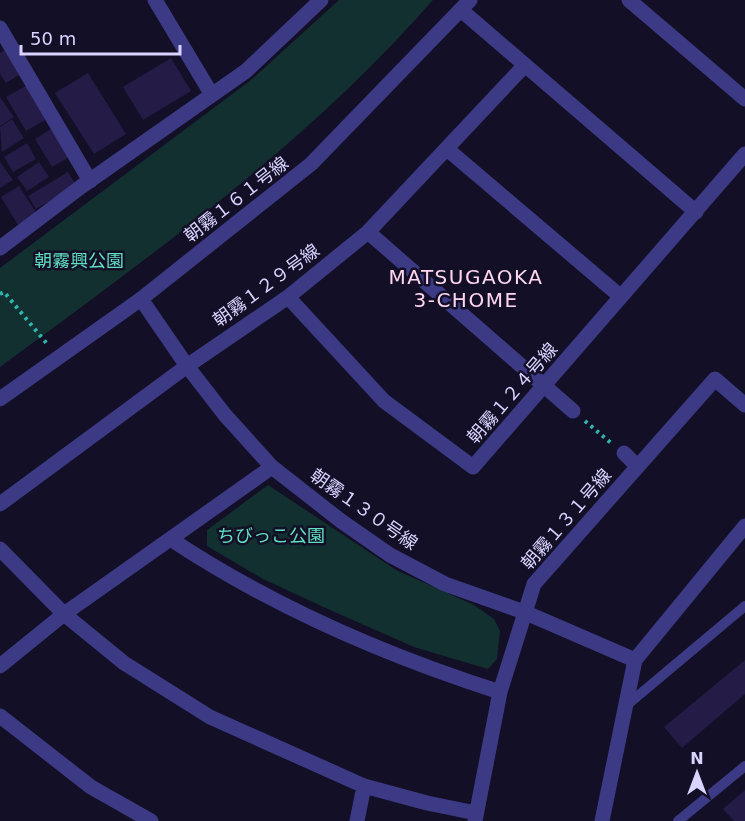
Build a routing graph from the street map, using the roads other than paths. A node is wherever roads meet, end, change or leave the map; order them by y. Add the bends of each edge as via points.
1 (155, 0) edge
2 (321, 0) edge
3 (629, 0) edge
4 (466, 5) edge
5 (0, 28) edge
6 (525, 64) junction
7 (212, 95) junction
8 (745, 99) edge
9 (447, 149) junction
10 (745, 154) edge
11 (90, 181) junction
12 (696, 212) junction
13 (368, 232) junction
14 (0, 248) edge
15 (620, 296) junction
16 (288, 297) junction
17 (141, 298) junction
18 (187, 366) junction
19 (546, 385) junction
20 (0, 399) edge
21 (745, 405) edge
22 (573, 411) road end
23 (624, 453) road end
24 (637, 466) junction
25 (272, 467) junction
26 (0, 504) edge
27 (745, 526) edge
28 (172, 540) junction
29 (0, 549) edge
30 (745, 606) edge
31 (524, 612) junction
32 (64, 614) junction
33 (635, 660) junction
34 (0, 666) edge
35 (500, 692) junction
36 (627, 705) junction
37 (0, 716) edge
38 (745, 766) edge
39 (364, 786) junction
40 (476, 817) edge
41 (152, 821) edge
42 (357, 821) edge
43 (602, 821) edge
44 (678, 821) edge

1 - 7 street
2 - 7 street via 246,71
3 - 8 street
4 - 6 street
4 - 17 street, 朝霧１６１号線 via 311,164
5 - 11 street
6 - 9 street, 朝霧１２９号線
6 - 12 street
7 - 11 street
9 - 13 street, 朝霧１２９号線
9 - 15 street
10 - 12 street, 朝霧１２４号線
11 - 14 street
12 - 15 street, 朝霧１２４号線
13 - 16 street, 朝霧１２９号線
13 - 19 street
15 - 19 street, 朝霧１２４号線
16 - 18 street, 朝霧１２９号線
16 - 19 street, 朝霧１２４号線 via 384,401 473,467
17 - 18 street, 朝霧１３０号線
17 - 20 street, 朝霧１６１号線
18 - 25 street, 朝霧１３０号線
18 - 26 street, 朝霧１２９号線
19 - 22 street
21 - 24 street, 朝霧１３１号線 via 715,379
23 - 24 street
24 - 31 street, 朝霧１３１号線 via 534,584
25 - 28 street
25 - 31 street, 朝霧１３０号線 via 390,555 445,584
27 - 33 street
28 - 32 street
28 - 35 street via 227,576 321,625 421,666
29 - 32 street
30 - 36 lane
31 - 33 street, 朝霧１３０号線
31 - 35 street, 朝霧１３１号線
32 - 34 street
32 - 39 street via 124,663 210,717
33 - 36 street
35 - 40 street, 朝霧１３１号線
36 - 43 street
37 - 41 street via 91,787
38 - 44 lane
39 - 40 street
39 - 42 street

